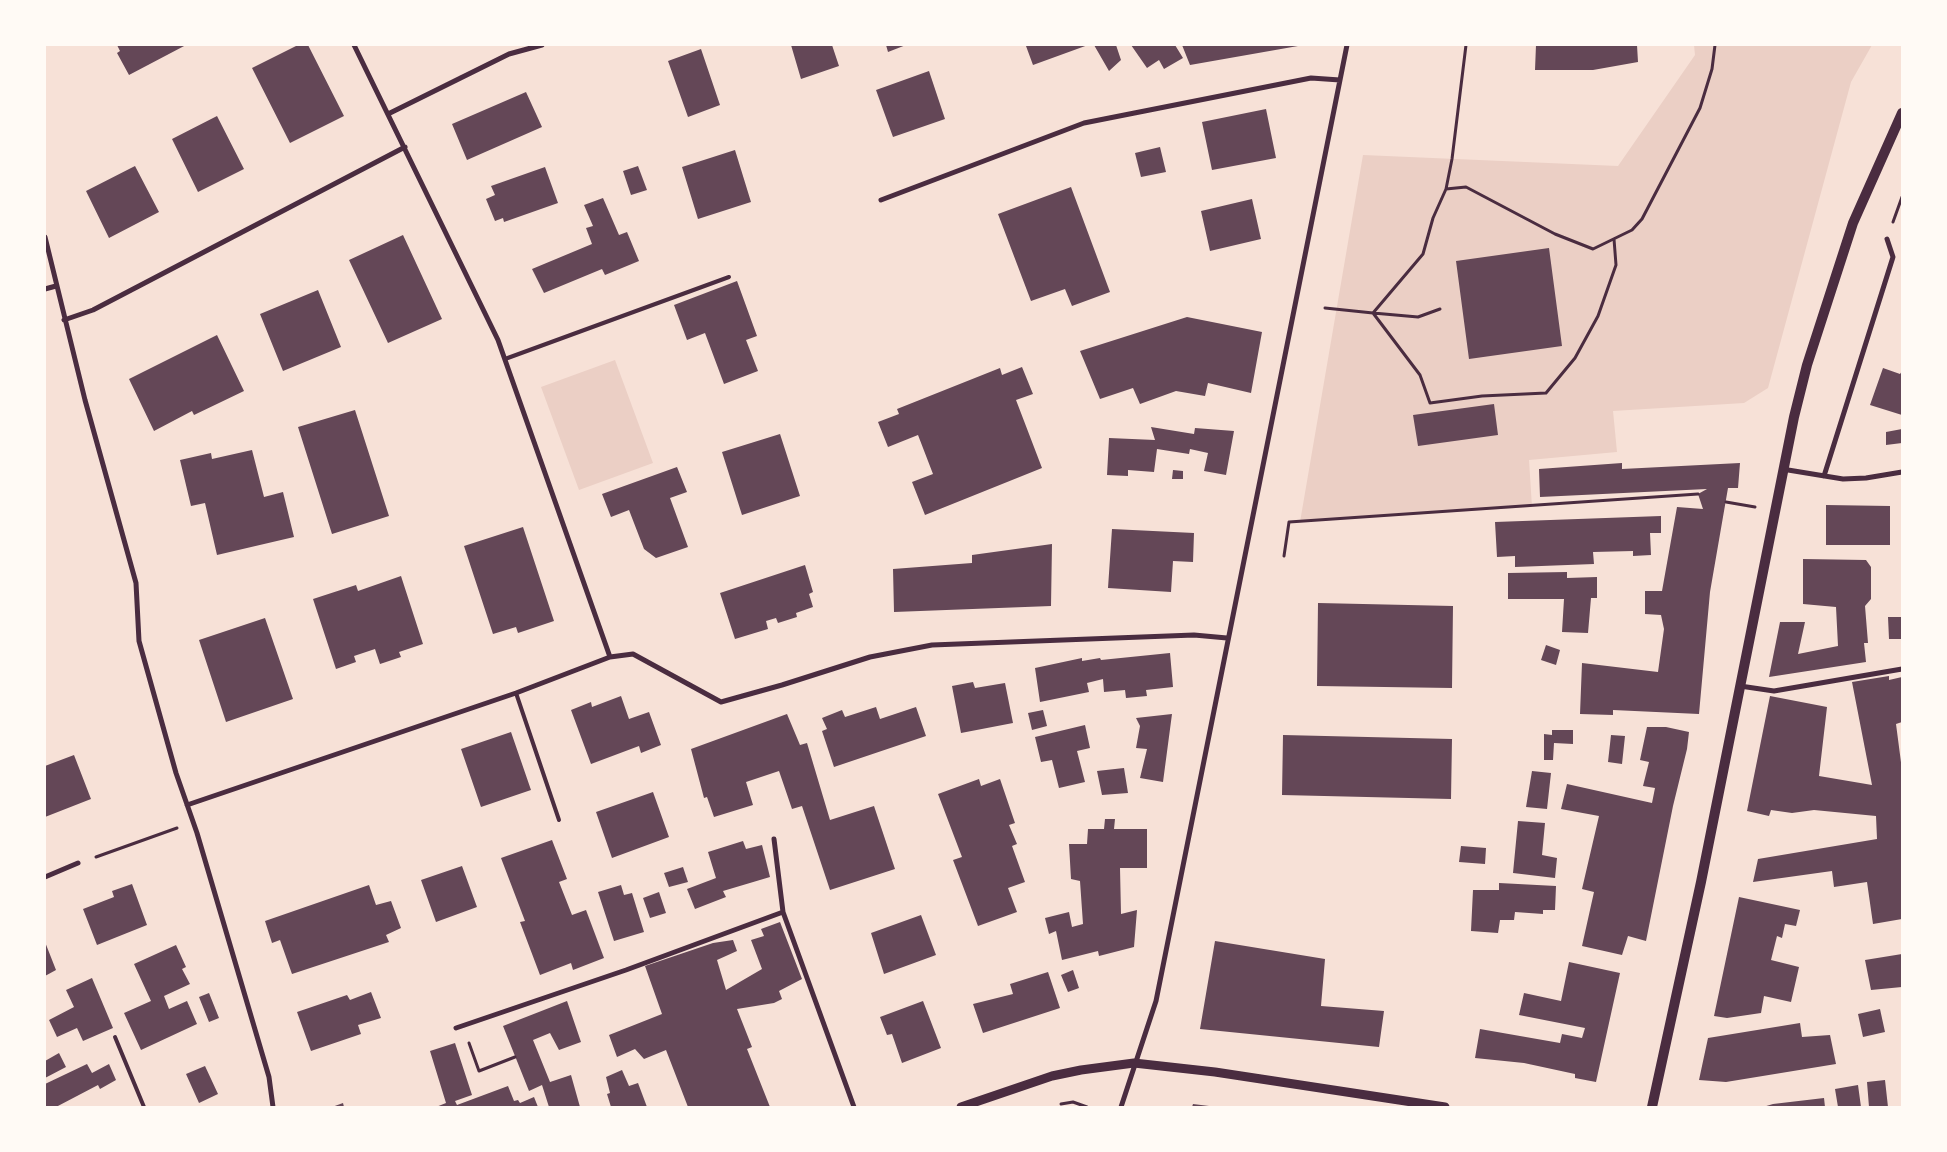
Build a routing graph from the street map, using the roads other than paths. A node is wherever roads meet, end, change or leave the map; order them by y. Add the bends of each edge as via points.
1 (354, 45) edge
2 (542, 45) edge
3 (1346, 45) edge
4 (1340, 80) junction
5 (1902, 113) edge
6 (388, 114) junction
7 (405, 147) junction
8 (881, 200) dead end
9 (45, 237) edge
10 (1887, 239) road end
11 (729, 277) dead end
12 (56, 286) junction
13 (45, 288) edge
14 (64, 320) junction
15 (505, 360) junction
16 (1782, 468) junction
17 (1902, 472) edge
18 (1824, 476) junction
19 (1227, 638) junction
20 (610, 657) junction
21 (1902, 669) edge
22 (1738, 686) junction
23 (516, 693) junction
24 (187, 805) junction
25 (560, 820) dead end
26 (774, 839) dead end
27 (78, 863) road end
28 (45, 877) edge
29 (783, 912) junction
30 (456, 1028) dead end
31 (115, 1037) dead end
32 (1134, 1064) junction
33 (144, 1107) edge
34 (273, 1107) edge
35 (854, 1107) edge
36 (961, 1107) edge
37 (1121, 1107) edge
38 (1445, 1107) edge
39 (1652, 1107) edge

1 - 6 street
2 - 6 street via 508,54
3 - 4 street
4 - 8 street via 1311,78 1084,123
4 - 19 street
5 - 16 main road via 1864,197 1837,270 1807,365
6 - 7 street
7 - 14 street via 94,310
7 - 15 street
9 - 12 street
10 - 18 street via 1893,257
11 - 15 lane
12 - 13 street
12 - 14 street
14 - 24 street via 136,583 139,641
15 - 20 street
16 - 18 street
16 - 22 main road
17 - 18 street via 1866,478
19 - 20 street via 1194,635 932,645 870,657 721,702 633,654
19 - 32 street via 1156,1001
20 - 23 street
21 - 22 street via 1774,691
22 - 39 main road via 1701,882
23 - 24 street
23 - 25 lane
24 - 34 street via 270,1077
26 - 29 street
27 - 28 street
29 - 30 street
29 - 35 street
31 - 33 lane
32 - 36 street via 1052,1076
32 - 37 street
32 - 38 street via 1215,1072

